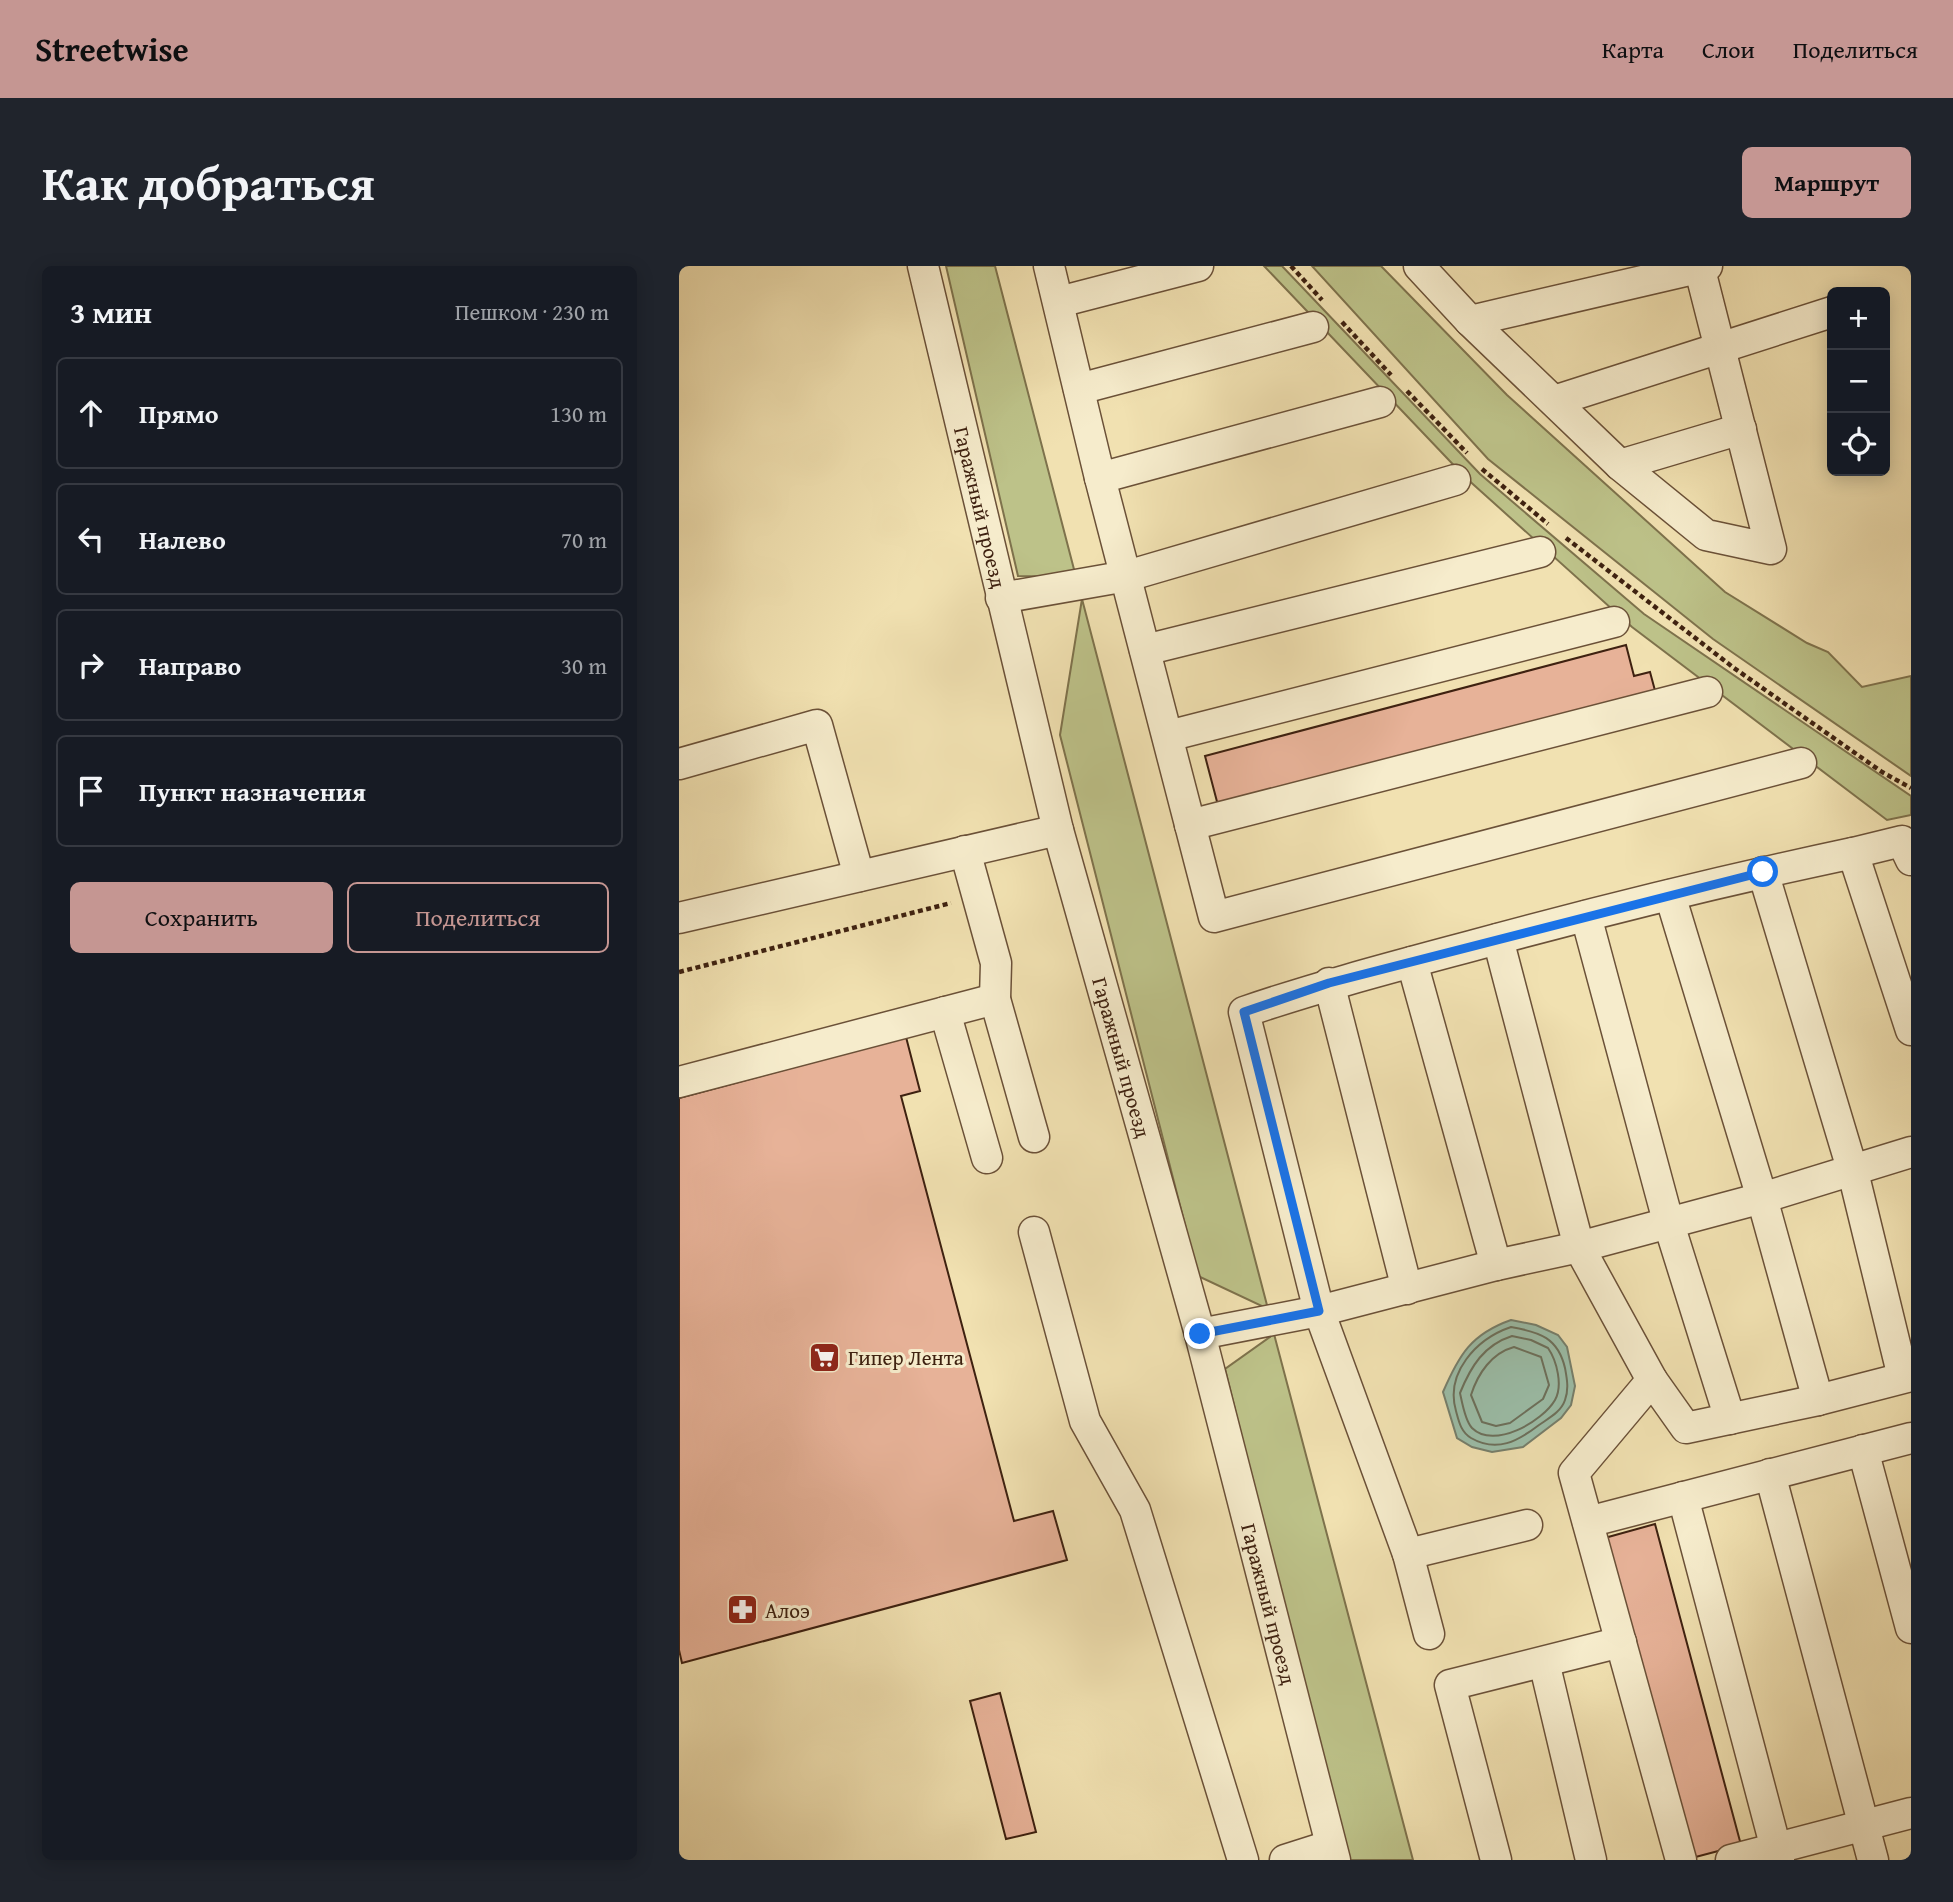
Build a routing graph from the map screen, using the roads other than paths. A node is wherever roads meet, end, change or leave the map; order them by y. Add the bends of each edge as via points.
1 (923, 266) edge
2 (1049, 266) edge
3 (1198, 266) edge
4 (1419, 266) edge
5 (1702, 267) edge
6 (1059, 302) junction
7 (1827, 314) edge
8 (1326, 317) road end
9 (1470, 321) junction
10 (1721, 350) junction
11 (1079, 389) junction
12 (1393, 389) road end
13 (1555, 401) junction
14 (1741, 429) junction
15 (1620, 465) junction
16 (1100, 478) junction
17 (1455, 480) dead end
18 (1540, 552) dead end
19 (1127, 576) junction
20 (1001, 598) junction
21 (1614, 622) dead end
22 (1145, 650) junction
23 (1707, 692) dead end
24 (1168, 736) junction
25 (1801, 763) dead end
26 (679, 764) edge
27 (1190, 825) junction
28 (1058, 830) junction
29 (965, 852) junction
30 (1853, 853) junction
31 (1911, 860) edge
32 (1763, 872) junction
33 (859, 876) junction
34 (1670, 895) junction
35 (1586, 916) junction
36 (679, 918) edge
37 (1498, 939) junction
38 (1412, 962) junction
39 (1329, 983) junction
40 (995, 999) junction
41 (946, 1012) junction
42 (1911, 1030) edge
43 (679, 1082) edge
44 (1034, 1137) dead end
45 (1911, 1152) edge
46 (987, 1158) dead end
47 (1853, 1172) junction
48 (1762, 1198) junction
49 (1668, 1221) junction
50 (1034, 1232) dead end
51 (1579, 1247) junction
52 (1496, 1265) junction
53 (1407, 1289) junction
54 (1319, 1311) junction
55 (1200, 1334) junction
56 (1907, 1376) edge
57 (1652, 1380) junction
58 (1818, 1400) junction
59 (1730, 1419) junction
60 (1911, 1438) edge
61 (1863, 1450) junction
62 (1770, 1474) junction
63 (1683, 1497) junction
64 (1588, 1522) junction
65 (1527, 1525) dead end
66 (1408, 1554) junction
67 (1911, 1628) edge
68 (1429, 1633) dead end
69 (1621, 1642) junction
70 (1544, 1661) junction
71 (1911, 1813) edge
72 (1864, 1825) junction
73 (1332, 1853) edge
74 (1778, 1854) edge
75 (1243, 1860) edge
76 (1285, 1860) edge
77 (1496, 1860) edge
78 (1591, 1860) edge
79 (1681, 1860) edge
80 (1731, 1860) edge
81 (1873, 1860) edge

1 - 20 lane, Гаражный проезд
2 - 6 lane
3 - 6 lane
4 - 9 lane
5 - 9 lane
5 - 10 lane
6 - 11 lane
7 - 10 lane
8 - 11 lane
9 - 13 lane
10 - 13 lane
10 - 14 lane
11 - 16 lane
12 - 16 lane
13 - 15 lane
14 - 15 lane
14 - 15 lane via 1771,549 1706,535
16 - 19 lane
17 - 19 lane
18 - 22 lane
19 - 20 lane
19 - 22 lane
20 - 28 lane, Гаражный проезд
21 - 24 lane
22 - 24 lane
23 - 27 lane
24 - 27 lane
25 - 27 lane via 1214,917
26 - 33 lane via 817,725
28 - 29 lane
28 - 55 lane, Гаражный проезд
29 - 33 lane
29 - 40 lane via 996,963
30 - 31 lane via 1902,841
30 - 32 lane
30 - 42 lane
32 - 34 lane
32 - 47 lane
33 - 36 lane
34 - 35 lane
34 - 48 lane
35 - 37 lane
35 - 49 lane
37 - 38 lane
37 - 51 lane
38 - 39 lane
38 - 52 lane
39 - 53 lane
39 - 54 lane via 1244,1012
40 - 41 lane
40 - 44 lane
41 - 43 lane
41 - 46 lane
45 - 47 lane
47 - 48 lane
47 - 56 lane
48 - 49 lane
48 - 58 lane
49 - 51 lane
49 - 59 lane
50 - 75 lane via 1085,1421 1135,1510
51 - 52 lane
51 - 57 lane
52 - 53 lane
53 - 54 lane
54 - 55 lane
54 - 66 lane
55 - 73 lane, Гаражный проезд
56 - 58 lane
57 - 59 lane via 1686,1428
57 - 64 lane via 1574,1473
58 - 59 lane
60 - 61 lane
61 - 62 lane
61 - 67 lane
62 - 63 lane
62 - 72 lane
63 - 64 lane
63 - 74 lane
64 - 69 lane
65 - 66 lane
66 - 68 lane
69 - 70 lane
69 - 79 lane
70 - 77 lane via 1450,1685
70 - 78 lane
71 - 72 lane
72 - 74 lane
72 - 81 lane
73 - 76 lane
74 - 80 lane

